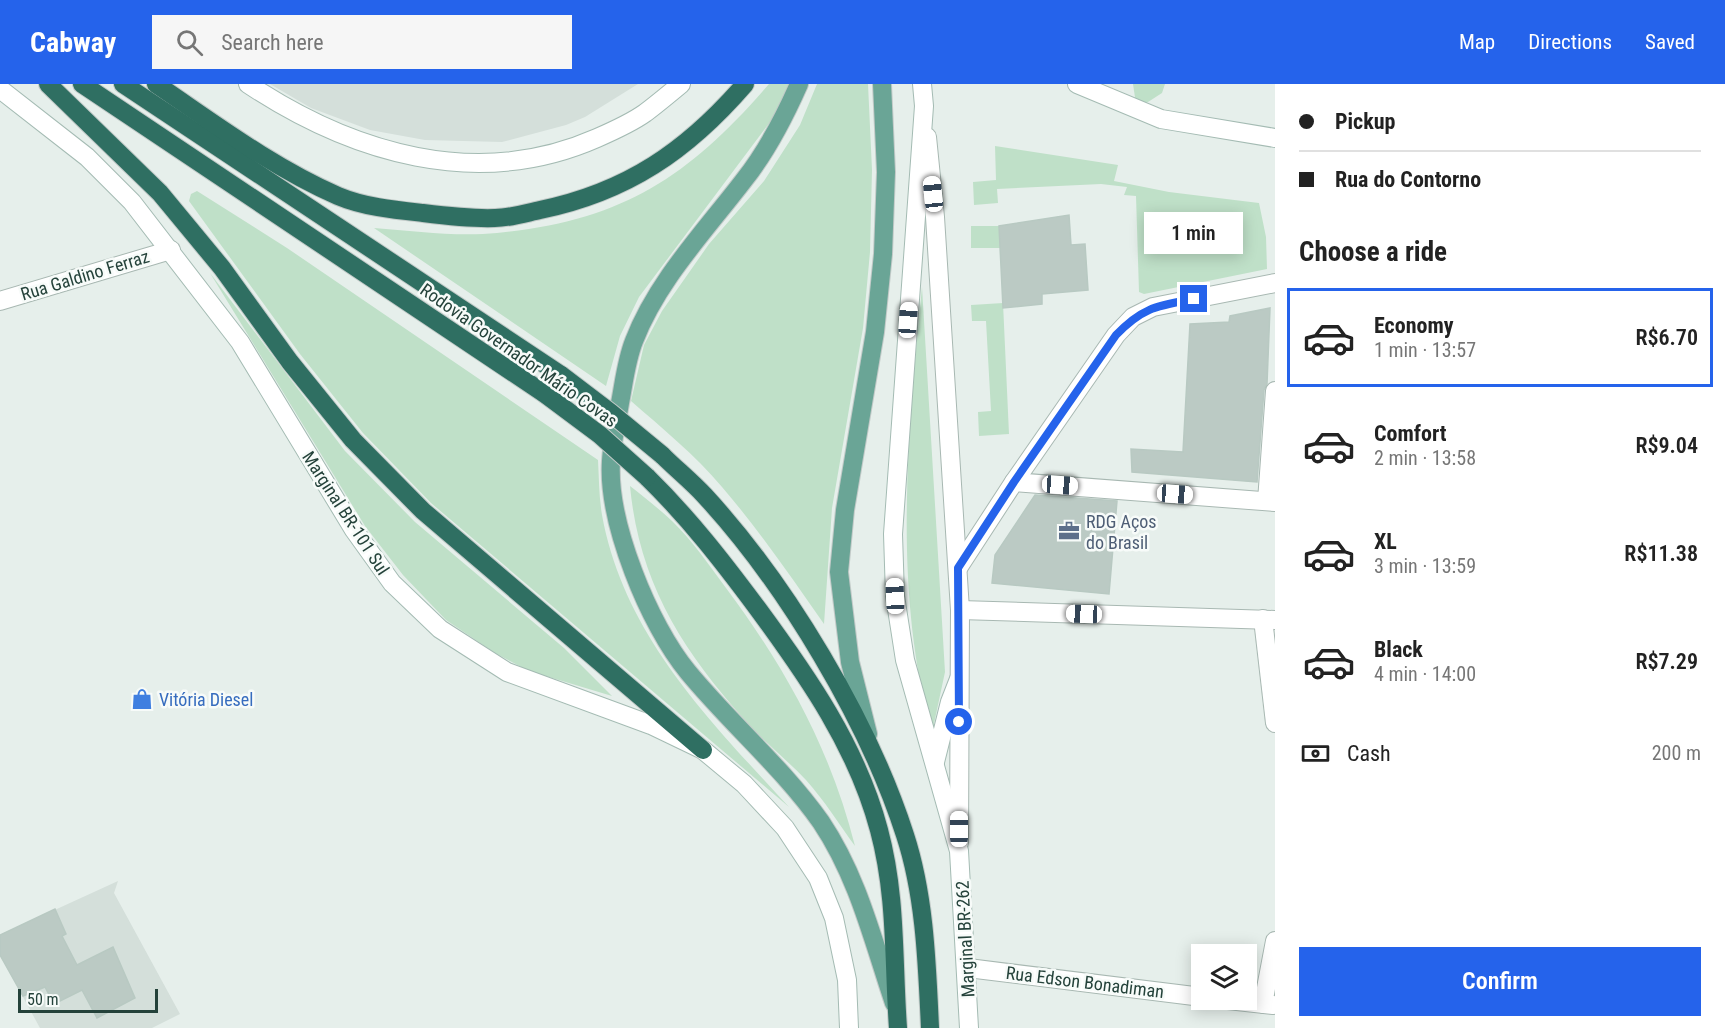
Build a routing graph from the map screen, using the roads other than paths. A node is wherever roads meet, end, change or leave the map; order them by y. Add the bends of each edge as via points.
1 (48, 84) edge
2 (82, 84) edge
3 (123, 84) edge
4 (156, 84) edge
5 (248, 84) edge
6 (681, 84) edge
7 (745, 84) edge
8 (799, 84) edge
9 (882, 84) edge
10 (922, 84) edge
11 (1077, 84) edge
12 (0, 89) edge
13 (924, 106) junction
14 (1275, 138) edge
15 (171, 250) junction
16 (1275, 283) edge
17 (0, 301) edge
18 (1275, 391) edge
19 (1014, 482) junction
20 (1271, 501) edge
21 (958, 568) junction
22 (960, 610) junction
23 (1269, 620) edge
24 (959, 679) junction
25 (1275, 723) edge
26 (703, 750) junction
27 (876, 762) junction
28 (934, 764) junction
29 (959, 851) junction
30 (1275, 941) edge
31 (968, 968) junction
32 (1191, 996) edge
33 (1269, 1005) edge
34 (898, 1020) edge
35 (849, 1028) edge
36 (930, 1028) edge
37 (969, 1028) edge

1 - 26 highway via 160,193 353,440 423,511
2 - 34 highway, Rodovia Governador Mário Covas, bridge via 544,394 600,435 690,520 779,638 837,727 860,774 886,864 896,932
3 - 27 highway, Rodovia Governador Mário Covas, bridge via 561,375 662,455 705,496 789,606 840,691
4 - 7 highway via 285,171 340,197 380,208 498,219 588,199 631,181 698,133
5 - 6 main road via 292,113 358,140 416,158 480,164 543,156 578,146 644,114
8 - 34 main road via 783,121 746,178 650,307 633,343 610,462 616,514 646,605 686,669 794,788 845,861
9 - 27 main road via 886,172 883,254 839,572 850,662
10 - 13 main road
11 - 14 main road via 1161,118
12 - 15 main road, Marginal BR-101 Sul via 87,157 132,202
13 - 21 main road
13 - 28 main road via 893,534 895,596 905,660
15 - 17 main road, Rua Galdino Ferraz
15 - 26 main road, Marginal BR-101 Sul via 240,342 354,530 392,583 440,629 507,672 651,726
16 - 19 main road via 1153,307 1133,317 1116,335
18 - 20 main road
19 - 20 main road
19 - 21 main road
21 - 22 main road
22 - 23 main road
22 - 24 main road
23 - 25 main road
24 - 28 main road
24 - 29 main road
26 - 35 main road, Marginal BR-101 Sul via 744,784 785,828 818,878 842,950
27 - 36 highway, Rodovia Governador Mário Covas via 906,836 918,888
28 - 29 main road
29 - 31 main road, Marginal BR-262
30 - 33 main road
31 - 32 main road, Rua Edson Bonadiman
31 - 37 main road, Marginal BR-262

